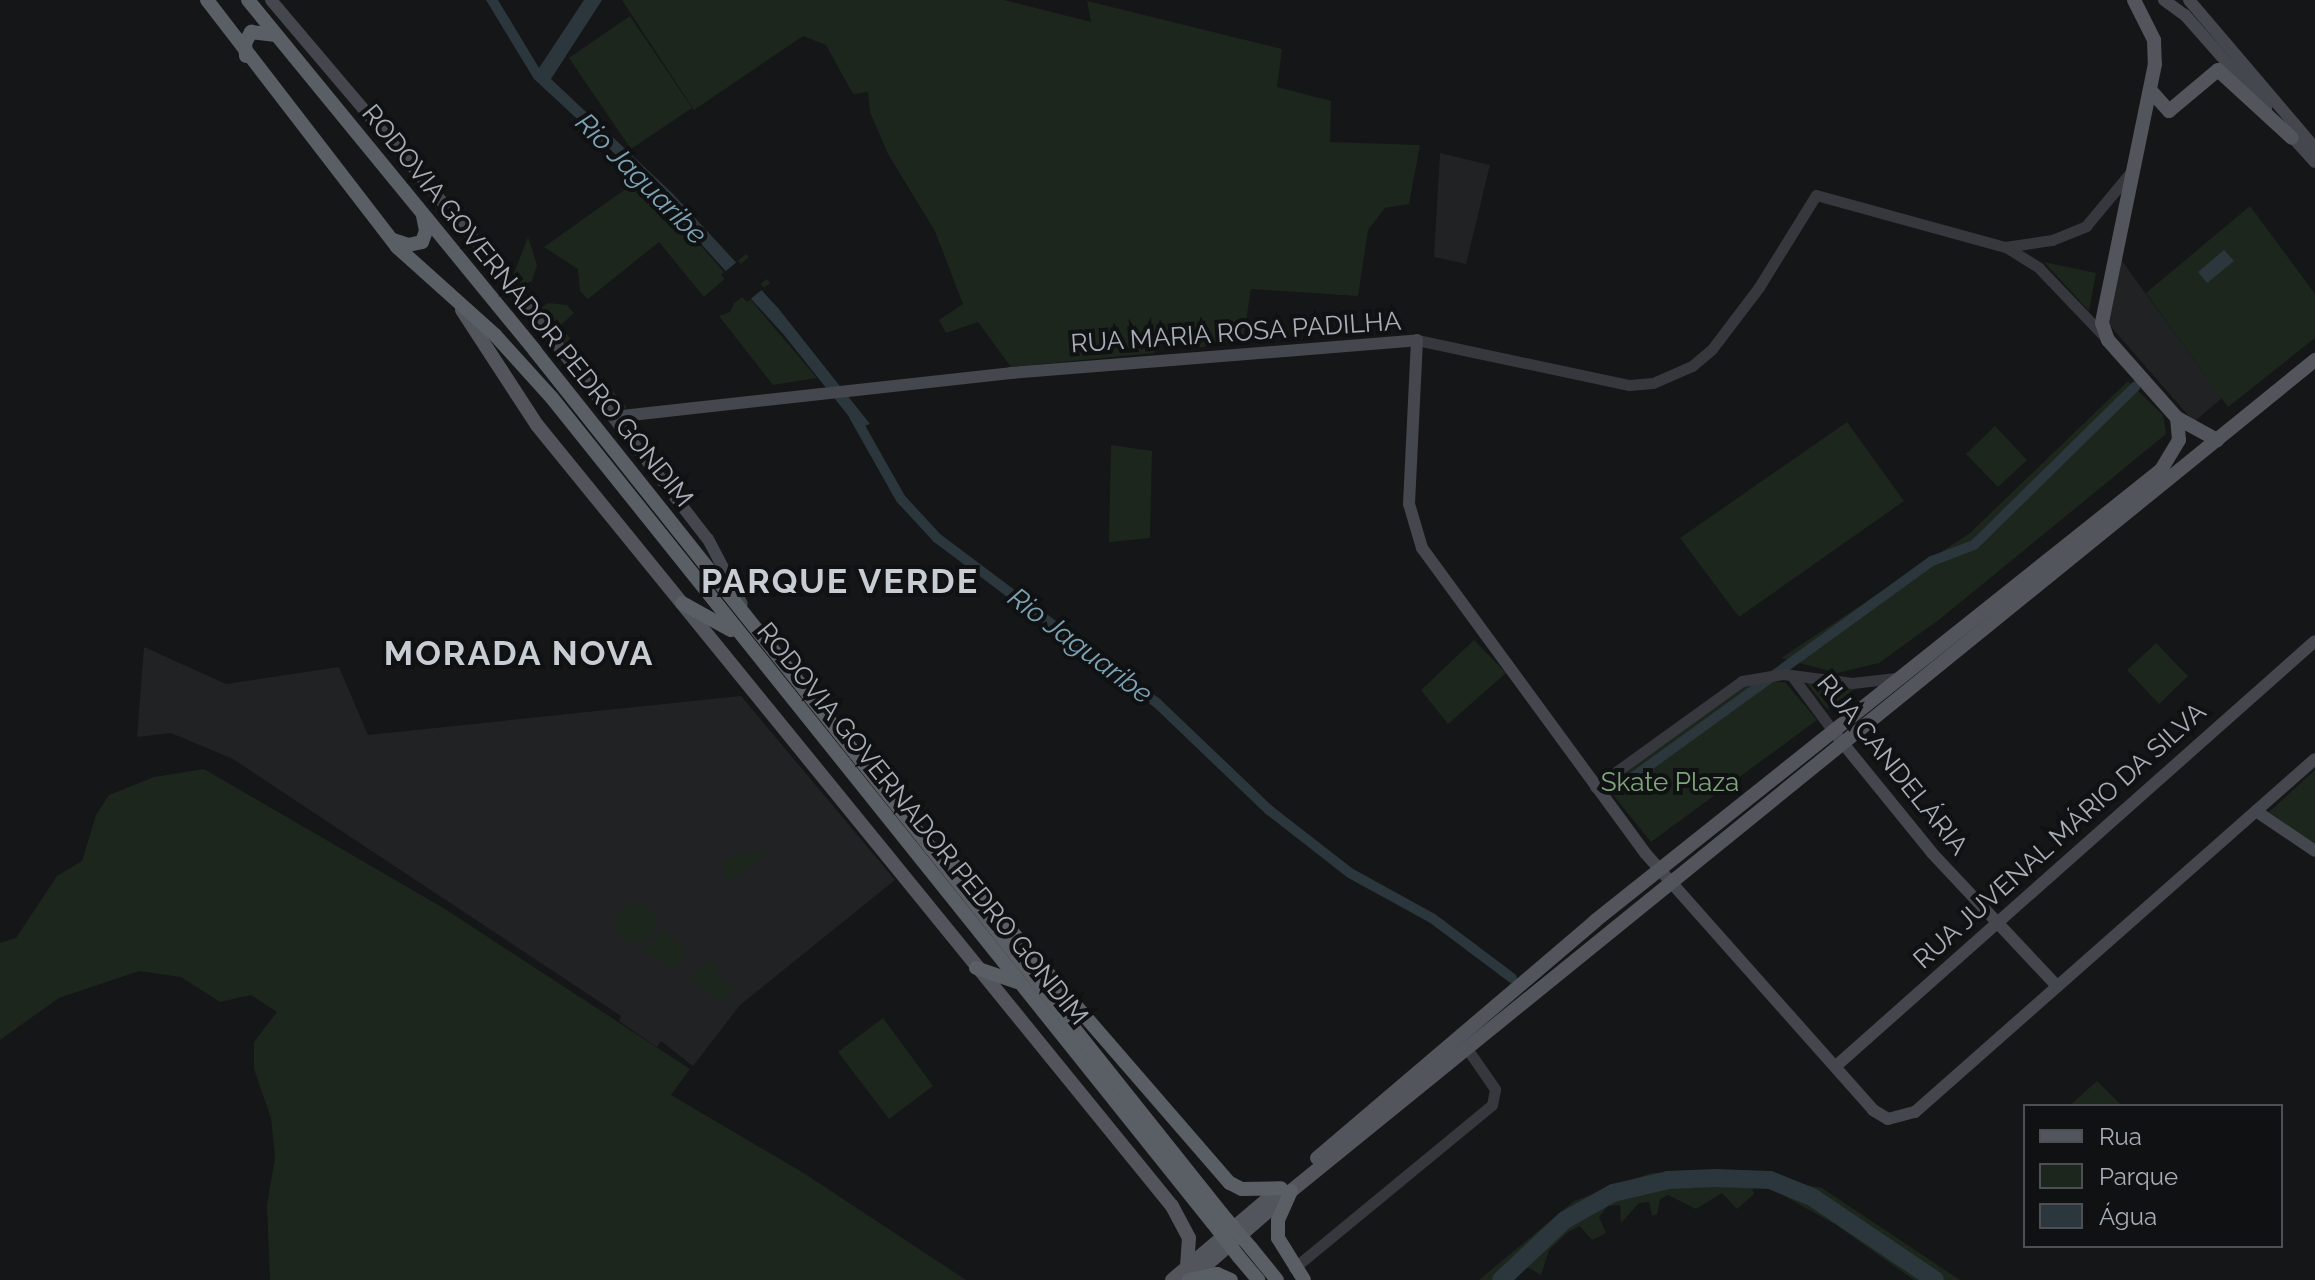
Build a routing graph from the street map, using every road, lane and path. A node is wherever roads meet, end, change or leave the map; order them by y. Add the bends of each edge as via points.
1 (207, 0) edge
2 (248, 0) edge
3 (271, 0) edge
4 (2134, 0) edge
5 (2164, 0) edge
6 (2189, 0) edge
7 (276, 35) junction
8 (246, 56) junction
9 (2151, 91) junction
10 (2292, 138) junction
11 (2315, 148) edge
12 (2315, 162) edge
13 (2133, 169) junction
14 (421, 212) junction
15 (389, 238) junction
16 (2005, 247) junction
17 (462, 310) junction
18 (1417, 340) junction
19 (2108, 340) junction
20 (2315, 360) edge
21 (613, 417) junction
22 (2177, 418) junction
23 (2217, 440) junction
24 (682, 603) junction
25 (756, 631) junction
26 (739, 635) junction
27 (2315, 641) edge
28 (1787, 675) junction
29 (1896, 678) junction
30 (1833, 731) junction
31 (1843, 743) junction
32 (2315, 759) edge
33 (1595, 787) junction
34 (899, 805) junction
35 (2256, 811) junction
36 (2315, 851) edge
37 (1659, 869) junction
38 (1670, 883) junction
39 (1995, 923) junction
40 (976, 968) junction
41 (1018, 983) junction
42 (2057, 986) junction
43 (1468, 1050) junction
44 (1836, 1066) junction
45 (1286, 1190) junction
46 (1217, 1218) junction
47 (1245, 1252) junction
48 (1188, 1272) edge
49 (1299, 1274) edge
50 (1172, 1280) edge
51 (1231, 1280) edge
52 (1258, 1280) edge
53 (1277, 1280) edge

1 - 8 highway, RODOVIA GOVERNADOR PEDRO GONDIM
2 - 7 highway, RODOVIA GOVERNADOR PEDRO GONDIM
3 - 21 main road via 424,174
4 - 9 main road via 2154,40
5 - 10 main road via 2185,15
6 - 11 main road
7 - 8 highway via 251,32
7 - 14 highway, RODOVIA GOVERNADOR PEDRO GONDIM
8 - 15 highway, RODOVIA GOVERNADOR PEDRO GONDIM
9 - 10 main road via 2169,111 2218,70
9 - 13 main road
10 - 12 main road
13 - 16 street via 2086,226 2052,240
13 - 19 main road via 2101,315
14 - 15 highway via 426,231 422,242 408,245
14 - 25 highway, RODOVIA GOVERNADOR PEDRO GONDIM
15 - 17 highway, RODOVIA GOVERNADOR PEDRO GONDIM
16 - 18 street, RUA MARIA ROSA PADILHA via 1816,195 1738,318 1712,349 1677,375 1629,385
16 - 19 street via 2039,268
17 - 24 main road via 537,425
17 - 26 highway, RODOVIA GOVERNADOR PEDRO GONDIM via 531,374
18 - 21 main road, RUA MARIA ROSA PADILHA via 1074,367
18 - 33 main road via 1409,504 1422,548
19 - 22 main road
20 - 23 main road
21 - 25 main road via 708,539
22 - 23 main road
22 - 29 main road via 2179,440 2161,470
23 - 31 main road
24 - 26 highway
24 - 40 main road
25 - 34 highway, RODOVIA GOVERNADOR PEDRO GONDIM
26 - 41 highway, RODOVIA GOVERNADOR PEDRO GONDIM
27 - 39 main road, RUA JUVENAL MÁRIO DA SILVA
28 - 29 street via 1852,683
28 - 30 street, RUA CANDELÁRIA
28 - 33 street via 1769,675 1726,689
29 - 30 main road
30 - 31 main road, RUA CANDELÁRIA
30 - 37 main road
31 - 38 main road
31 - 39 main road, RUA CANDELÁRIA
32 - 35 main road
33 - 37 main road
34 - 45 highway via 1015,930 1230,1183 1242,1189
34 - 46 highway, RODOVIA GOVERNADOR PEDRO GONDIM
35 - 36 main road
35 - 42 main road
37 - 38 main road
37 - 45 main road
38 - 43 main road
38 - 44 main road
39 - 42 main road, RUA CANDELÁRIA
39 - 44 main road, RUA JUVENAL MÁRIO DA SILVA
40 - 41 highway
40 - 48 main road via 1180,1217 1189,1238
41 - 46 highway, RODOVIA GOVERNADOR PEDRO GONDIM
42 - 44 main road via 1905,1119 1878,1114
43 - 45 main road
43 - 49 street via 1492,1082 1495,1100
45 - 48 main road
45 - 49 highway via 1278,1238
46 - 47 highway, RODOVIA GOVERNADOR PEDRO GONDIM, bridge
47 - 52 highway, RODOVIA GOVERNADOR PEDRO GONDIM
47 - 53 highway, RODOVIA GOVERNADOR PEDRO GONDIM
48 - 50 main road
48 - 51 highway

